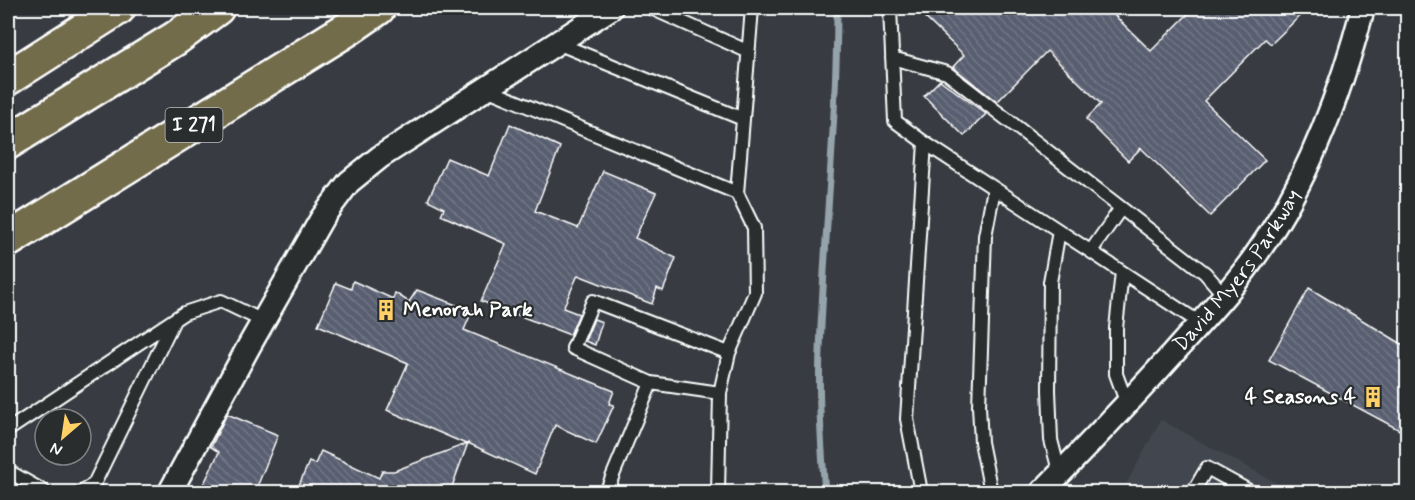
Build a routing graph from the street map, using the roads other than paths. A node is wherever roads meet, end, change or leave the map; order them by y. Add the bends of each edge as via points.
1 (118, 8) edge
2 (217, 8) edge
3 (378, 8) edge
4 (611, 8) edge
5 (651, 8) edge
6 (752, 8) edge
7 (890, 8) edge
8 (1363, 8) edge
9 (349, 28) junction
10 (557, 43) junction
11 (749, 52) junction
12 (892, 58) junction
13 (8, 78) edge
14 (486, 89) junction
15 (743, 119) junction
16 (8, 142) edge
17 (925, 143) junction
18 (994, 189) junction
19 (737, 193) junction
20 (1121, 208) junction
21 (1059, 231) junction
22 (8, 240) edge
23 (1090, 251) junction
24 (8, 266) edge
25 (1122, 272) junction
26 (1225, 296) junction
27 (175, 319) junction
28 (263, 321) junction
29 (1200, 323) junction
30 (729, 353) junction
31 (651, 384) junction
32 (720, 393) junction
33 (1127, 404) junction
34 (8, 430) edge
35 (8, 471) edge
36 (1060, 475) junction
37 (45, 492) edge
38 (81, 492) edge
39 (170, 492) edge
40 (606, 492) edge
41 (718, 492) edge
42 (921, 492) edge
43 (991, 492) edge
44 (1042, 492) edge
45 (1194, 492) edge
46 (1251, 492) edge

1 - 13 highway
2 - 16 highway via 176,38
3 - 9 highway, I 271
4 - 10 street
5 - 11 lane
6 - 11 lane
7 - 12 lane
8 - 26 street, David Myers Parkway via 1328,119 1292,195 1261,248
9 - 22 highway, I 271
9 - 24 highway
10 - 14 street
10 - 15 lane
11 - 15 lane
12 - 17 lane via 896,121
12 - 20 lane via 947,72
14 - 19 lane
14 - 28 street via 349,182 322,218
15 - 19 lane
17 - 18 lane
17 - 42 lane via 907,418
18 - 21 lane
18 - 43 lane via 985,236 979,406
19 - 30 lane via 754,228 754,293
20 - 23 lane
20 - 26 lane via 1205,273
21 - 23 lane
21 - 36 lane via 1050,282 1049,390 1051,440
23 - 25 lane
25 - 29 lane
25 - 33 lane via 1116,374
26 - 29 street, David Myers Parkway
27 - 28 lane via 221,301
27 - 34 lane
27 - 38 lane via 94,484
28 - 39 street
29 - 33 street, David Myers Parkway
30 - 31 lane via 593,301 573,348
30 - 32 lane
31 - 32 lane
31 - 40 lane
32 - 41 lane
33 - 36 street, David Myers Parkway
35 - 37 lane
36 - 44 street, David Myers Parkway
45 - 46 lane via 1207,468

